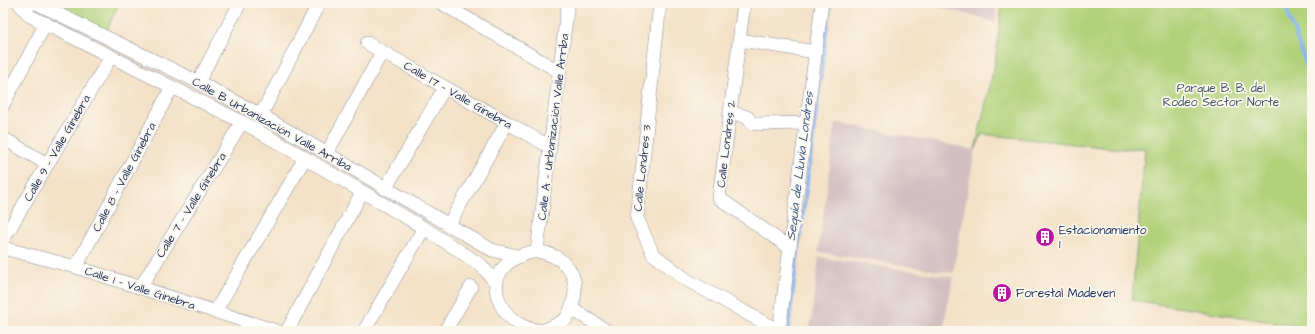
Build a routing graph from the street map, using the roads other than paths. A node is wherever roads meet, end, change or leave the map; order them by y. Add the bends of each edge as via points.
1 (20, 3) edge
2 (240, 3) edge
3 (319, 3) edge
4 (442, 3) edge
5 (568, 3) edge
6 (660, 3) edge
7 (744, 3) edge
8 (822, 3) edge
9 (46, 23) junction
10 (739, 40) junction
11 (367, 43) dead end
12 (382, 52) junction
13 (816, 52) junction
14 (111, 56) junction
15 (560, 72) junction
16 (198, 82) junction
17 (172, 86) junction
18 (445, 87) junction
19 (3, 105) edge
20 (730, 112) junction
21 (261, 115) junction
22 (242, 122) junction
23 (507, 123) junction
24 (806, 123) junction
25 (3, 138) edge
26 (550, 147) junction
27 (327, 153) junction
28 (305, 158) junction
29 (47, 164) junction
30 (385, 189) junction
31 (362, 192) junction
32 (448, 226) junction
33 (424, 228) junction
34 (3, 240) edge
35 (3, 248) edge
36 (790, 248) junction
37 (537, 251) junction
38 (517, 256) junction
39 (76, 267) junction
40 (496, 283) junction
41 (471, 286) dead end
42 (140, 288) junction
43 (572, 309) junction
44 (215, 312) junction
45 (276, 331) edge
46 (287, 331) edge
47 (364, 331) edge
48 (445, 331) edge
49 (532, 331) edge
50 (607, 331) edge
51 (779, 331) edge

1 - 9 street, Calle B Urbanización Valle Arriba via 30,16
1 - 16 street, Calle B Urbanización Valle Arriba via 36,3
2 - 16 street
3 - 21 street
4 - 15 street
5 - 15 street, Calle A - Urbanización Valle Arriba
6 - 51 street, Calle Londres 3 via 637,218 653,254 687,280
7 - 10 street, Calle Londres 2
8 - 13 street
9 - 14 street, Calle B Urbanización Valle Arriba
9 - 19 street
10 - 13 street
10 - 20 street, Calle Londres 2
11 - 12 street, Calle 17 - Valle Ginebra
12 - 18 street, Calle 17 - Valle Ginebra
12 - 27 street
13 - 24 street
14 - 17 street, Calle B Urbanización Valle Arriba
14 - 29 street, Calle 9 - Valle Ginebra
15 - 26 street, Calle A - Urbanización Valle Arriba
16 - 21 street, Calle B Urbanización Valle Arriba
17 - 22 street, Calle B Urbanización Valle Arriba
17 - 39 street, Calle 8 - Valle Ginebra
18 - 23 street, Calle 17 - Valle Ginebra
18 - 30 street
20 - 24 street via 747,117 752,123 757,124
20 - 36 street, Calle Londres 2 via 719,198
21 - 27 street, Calle B Urbanización Valle Arriba
22 - 28 street, Calle B Urbanización Valle Arriba
22 - 42 street, Calle 7 - Valle Ginebra
23 - 26 street, Calle 17 - Valle Ginebra
23 - 32 street
24 - 36 street
25 - 29 street
26 - 37 street, Calle A - Urbanización Valle Arriba
27 - 30 street, Calle B Urbanización Valle Arriba
28 - 31 street, Calle B Urbanización Valle Arriba
28 - 44 street
29 - 34 street, Calle 9 - Valle Ginebra
30 - 32 street, Calle B Urbanización Valle Arriba
31 - 33 street, Calle B Urbanización Valle Arriba
31 - 46 street
32 - 38 street, Calle B Urbanización Valle Arriba via 492,250
33 - 40 street, Calle B Urbanización Valle Arriba via 481,265
33 - 47 street
35 - 39 street, Calle 1 - Valle Ginebra
36 - 51 street
37 - 38 street
37 - 43 street via 550,253 571,272 576,297
38 - 40 street via 505,266
39 - 42 street, Calle 1 - Valle Ginebra
40 - 49 street via 496,296 508,320 518,327
41 - 48 street
42 - 44 street, Calle 1 - Valle Ginebra
43 - 49 street via 566,319 543,330
43 - 50 street
44 - 45 street, Calle 1 - Valle Ginebra

